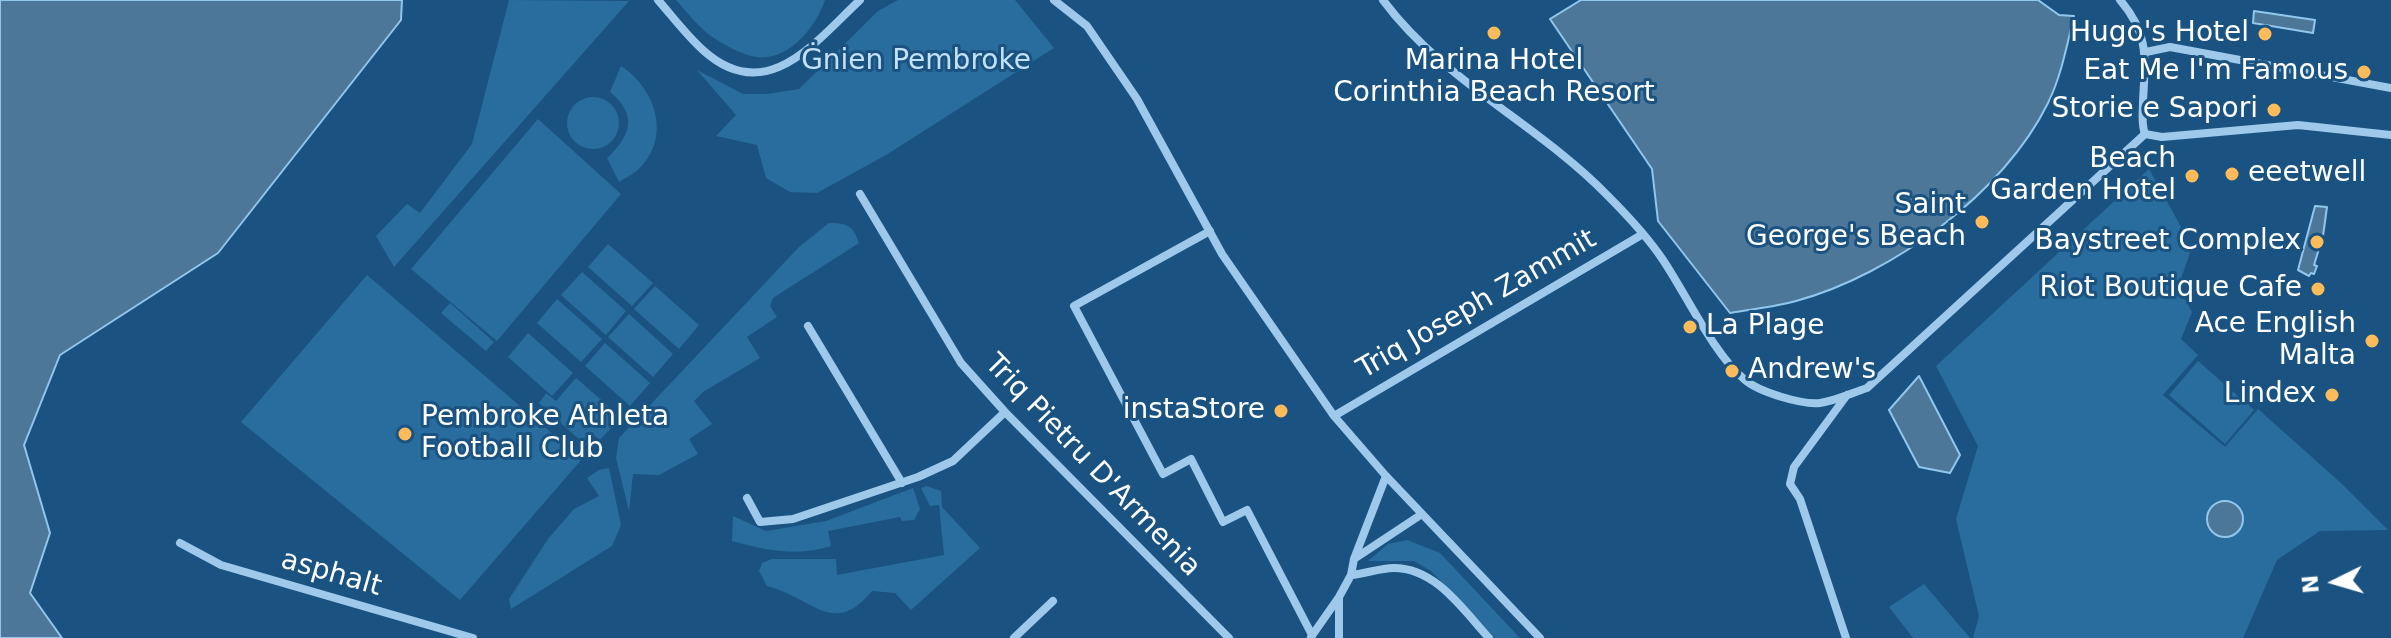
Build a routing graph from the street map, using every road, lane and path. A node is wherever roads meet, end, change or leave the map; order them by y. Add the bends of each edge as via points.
1 (658, 0) edge
2 (860, 0) edge
3 (1054, 0) edge
4 (1383, 0) edge
5 (2120, 0) edge
6 (2146, 52) junction
7 (2391, 88) edge
8 (2145, 134) junction
9 (2391, 135) edge
10 (860, 194) dead end
11 (1210, 231) junction
12 (1643, 234) junction
13 (808, 326) dead end
14 (1847, 394) junction
15 (1005, 412) junction
16 (1334, 416) junction
17 (1386, 476) junction
18 (902, 483) junction
19 (747, 498) dead end
20 (1422, 514) junction
21 (180, 543) dead end
22 (1354, 559) junction
23 (1351, 575) junction
24 (1339, 597) junction
25 (1053, 601) dead end
26 (1311, 636) edge
27 (473, 638) edge
28 (1014, 638) edge
29 (1229, 638) edge
30 (1339, 638) edge
31 (1489, 638) edge
32 (1540, 638) edge
33 (1846, 638) edge

1 - 2 street via 704,52 740,71 758,72 796,60
3 - 11 street via 1087,26 1129,86
4 - 12 street via 1448,68 1555,149
5 - 6 street via 2140,29
6 - 7 street via 2170,47
6 - 8 street
8 - 9 street via 2298,125
8 - 14 street via 1867,388
10 - 15 street, Triq Pietru D'Armenia via 961,363
11 - 16 street
11 - 26 street via 1074,306 1163,474 1191,459 1223,522 1247,510
12 - 14 street via 1746,381 1799,401 1820,403
12 - 16 street, Triq Joseph Zammit
13 - 18 street
14 - 33 street via 1794,467 1790,484 1800,499
15 - 18 street via 953,461
15 - 29 street, Triq Pietru D'Armenia
16 - 17 street
17 - 20 street
17 - 22 street
18 - 19 street via 793,519 760,522
20 - 22 street
20 - 32 street
21 - 27 street, asphalt via 221,565
22 - 23 street
23 - 24 street
23 - 31 street via 1394,568 1420,572
24 - 26 street
24 - 30 street
25 - 28 street

